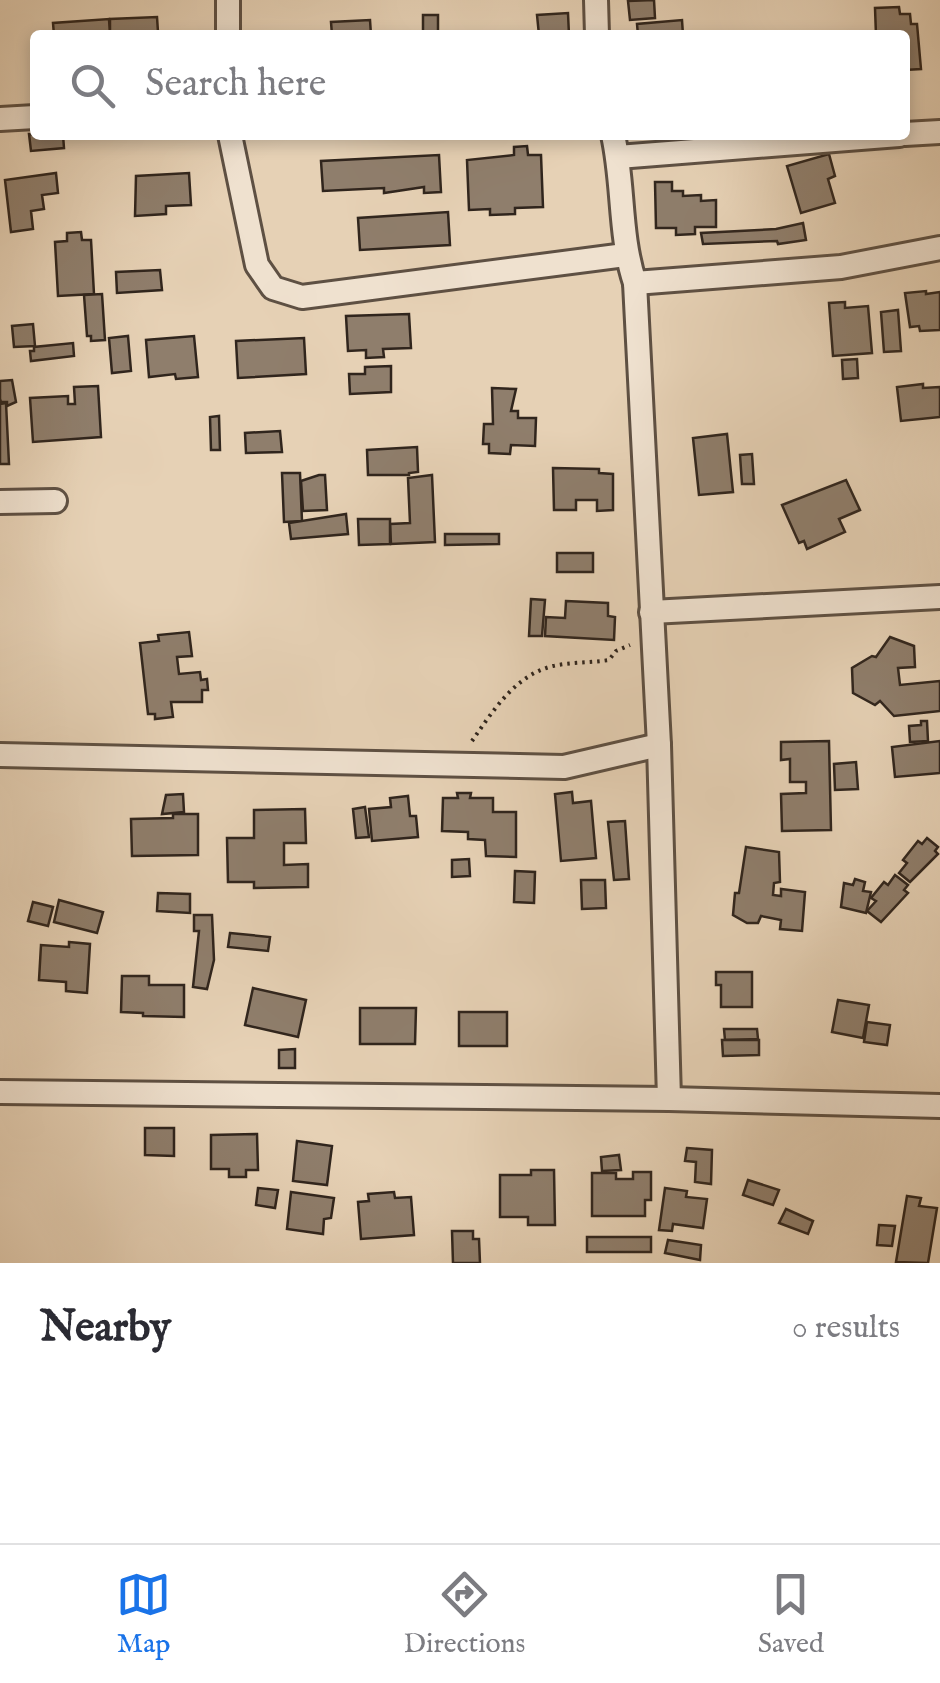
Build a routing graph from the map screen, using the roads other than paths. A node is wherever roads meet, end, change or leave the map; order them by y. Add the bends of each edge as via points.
1 (228, 0) edge
2 (596, 0) edge
3 (228, 30) edge
4 (598, 30) edge
5 (30, 117) edge
6 (0, 119) edge
7 (940, 132) edge
8 (910, 134) edge
9 (231, 140) edge
10 (772, 140) edge
11 (615, 146) edge
12 (940, 248) edge
13 (626, 256) junction
14 (635, 283) junction
15 (54, 501) dead end
16 (0, 502) edge
17 (940, 596) edge
18 (651, 612) junction
19 (659, 745) junction
20 (0, 755) edge
21 (0, 1092) edge
22 (668, 1099) junction
23 (940, 1106) edge

1 - 3 street
2 - 4 street
5 - 6 street
7 - 8 street
9 - 13 street via 257,265 274,288 302,297
10 - 11 street
11 - 13 street
12 - 14 street via 841,268
13 - 14 street
14 - 18 street
15 - 16 street
17 - 18 street
18 - 19 street
19 - 20 street via 564,768
19 - 22 street
21 - 22 street
22 - 23 street

